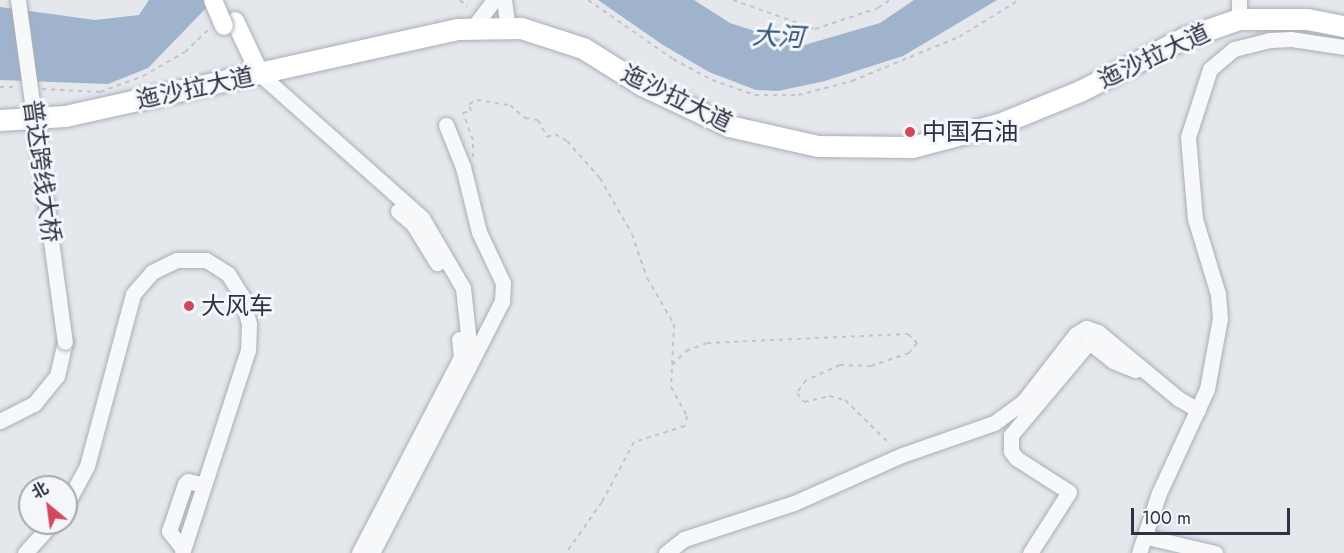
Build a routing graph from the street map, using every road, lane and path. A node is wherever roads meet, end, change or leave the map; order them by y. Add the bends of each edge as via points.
1 (18, 0) edge
2 (213, 0) edge
3 (227, 0) edge
4 (460, 0) edge
5 (494, 0) edge
6 (504, 0) edge
7 (588, 0) edge
8 (733, 0) edge
9 (890, 0) edge
10 (1019, 0) edge
11 (467, 7) dead end
12 (1239, 9) edge
13 (225, 23) junction
14 (1344, 26) edge
15 (508, 28) junction
16 (472, 29) junction
17 (1344, 47) edge
18 (254, 75) junction
19 (0, 87) edge
20 (24, 87) dead end
21 (35, 88) dead end
22 (0, 120) edge
23 (446, 125) dead end
24 (463, 167) junction
25 (471, 362) junction
26 (671, 368) junction
27 (1155, 377) junction
28 (1198, 410) junction
29 (0, 421) edge
30 (902, 455) junction
31 (78, 482) edge
32 (41, 535) edge
33 (1147, 537) junction
34 (183, 551) edge
35 (25, 553) edge
36 (359, 553) edge
37 (372, 553) edge
38 (566, 553) edge
39 (666, 553) edge
40 (1030, 553) edge
41 (1139, 553) edge
42 (1215, 553) edge

1 - 29 street, 普达跨线大桥, bridge via 65,342 57,376 34,404
2 - 13 main road, bridge
3 - 13 main road
4 - 11 path
5 - 16 street
6 - 15 street
7 - 10 path via 673,59 712,80 755,95 798,95 852,81 959,37
8 - 9 path via 815,29 878,8
12 - 14 highway, 迤沙拉大道
12 - 15 highway, 迤沙拉大道 via 1080,91 999,124 912,147 818,146 729,126 642,85 582,48 521,28
13 - 18 main road
13 - 21 path via 185,52 100,92
15 - 16 highway, 迤沙拉大道
16 - 18 highway, 迤沙拉大道
17 - 28 street via 1292,39 1270,40 1234,49 1210,69 1188,137 1195,219 1220,306 1215,354
18 - 22 highway, 迤沙拉大道 via 65,116
18 - 25 street via 422,218 463,288
18 - 36 street via 413,224 453,289 461,357
19 - 20 path
23 - 24 street
24 - 25 street via 479,232 503,283 502,301
24 - 26 path via 470,163 475,147 463,113 471,111 469,104 477,100 510,105 525,118 538,120 547,137 555,134 567,141 600,178 632,234 647,278 670,314 674,324
25 - 37 street
26 - 30 path via 686,351 707,343 908,334 917,343 909,353 871,366 840,365 807,380 797,393 804,402 829,396 845,400
26 - 38 path via 672,395 687,416 686,426 634,442 602,502
27 - 28 street
27 - 30 street via 1098,332 1086,328 1076,334 1010,413 976,431
27 - 40 street via 1113,361 1089,342 1017,427 1009,443 1016,458 1069,492
28 - 33 street via 1159,493
30 - 39 street via 794,503 684,539
31 - 34 street via 87,466 133,294 152,272 177,260 206,260 228,274 242,296 249,324 248,350
32 - 35 street
33 - 41 street
33 - 42 street

